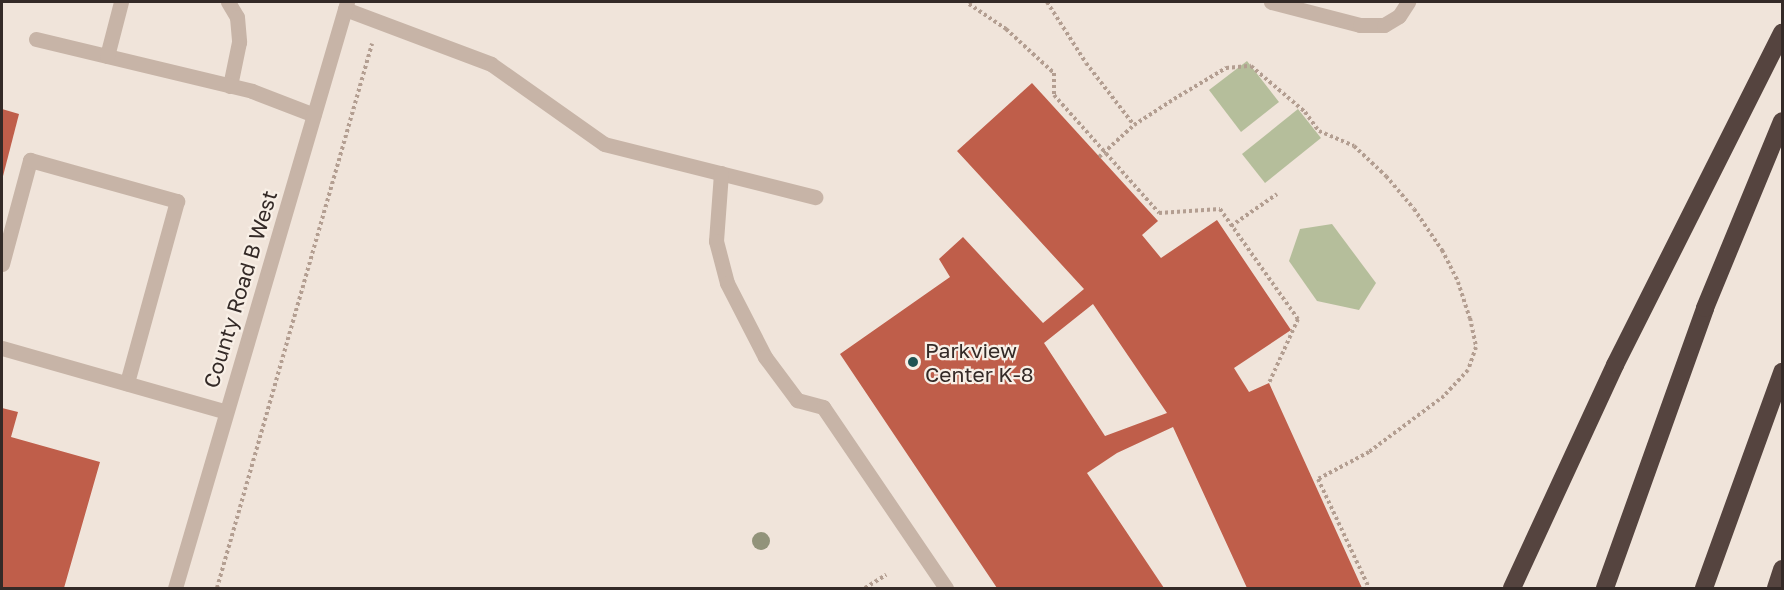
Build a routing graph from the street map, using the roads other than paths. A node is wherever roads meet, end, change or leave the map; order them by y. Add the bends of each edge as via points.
1 (122, 2) edge
2 (228, 2) edge
3 (1271, 2) edge
4 (1408, 2) edge
5 (346, 5) edge
6 (1782, 33) edge
7 (36, 39) dead end
8 (107, 56) junction
9 (230, 86) junction
10 (314, 115) junction
11 (1782, 121) edge
12 (721, 173) junction
13 (815, 197) dead end
14 (2, 264) edge
15 (2, 348) edge
16 (1782, 372) edge
17 (127, 383) junction
18 (226, 412) junction
19 (175, 588) edge
20 (946, 588) edge
21 (1512, 588) edge
22 (1605, 588) edge
23 (1704, 588) edge

1 - 8 street
2 - 9 street via 237,17 239,42
3 - 4 street via 1360,25 1384,25 1399,16
5 - 10 street, County Road B West
5 - 12 street via 491,64 604,144
6 - 21 highway via 1614,365
7 - 8 street
8 - 9 street
9 - 10 street
10 - 18 street, County Road B West
11 - 22 highway via 1701,319
12 - 13 street
12 - 20 street via 716,241 727,283 765,357 797,400 823,407
14 - 17 street via 30,160 177,201
15 - 17 street
16 - 23 highway
17 - 18 street
18 - 19 street, County Road B West

